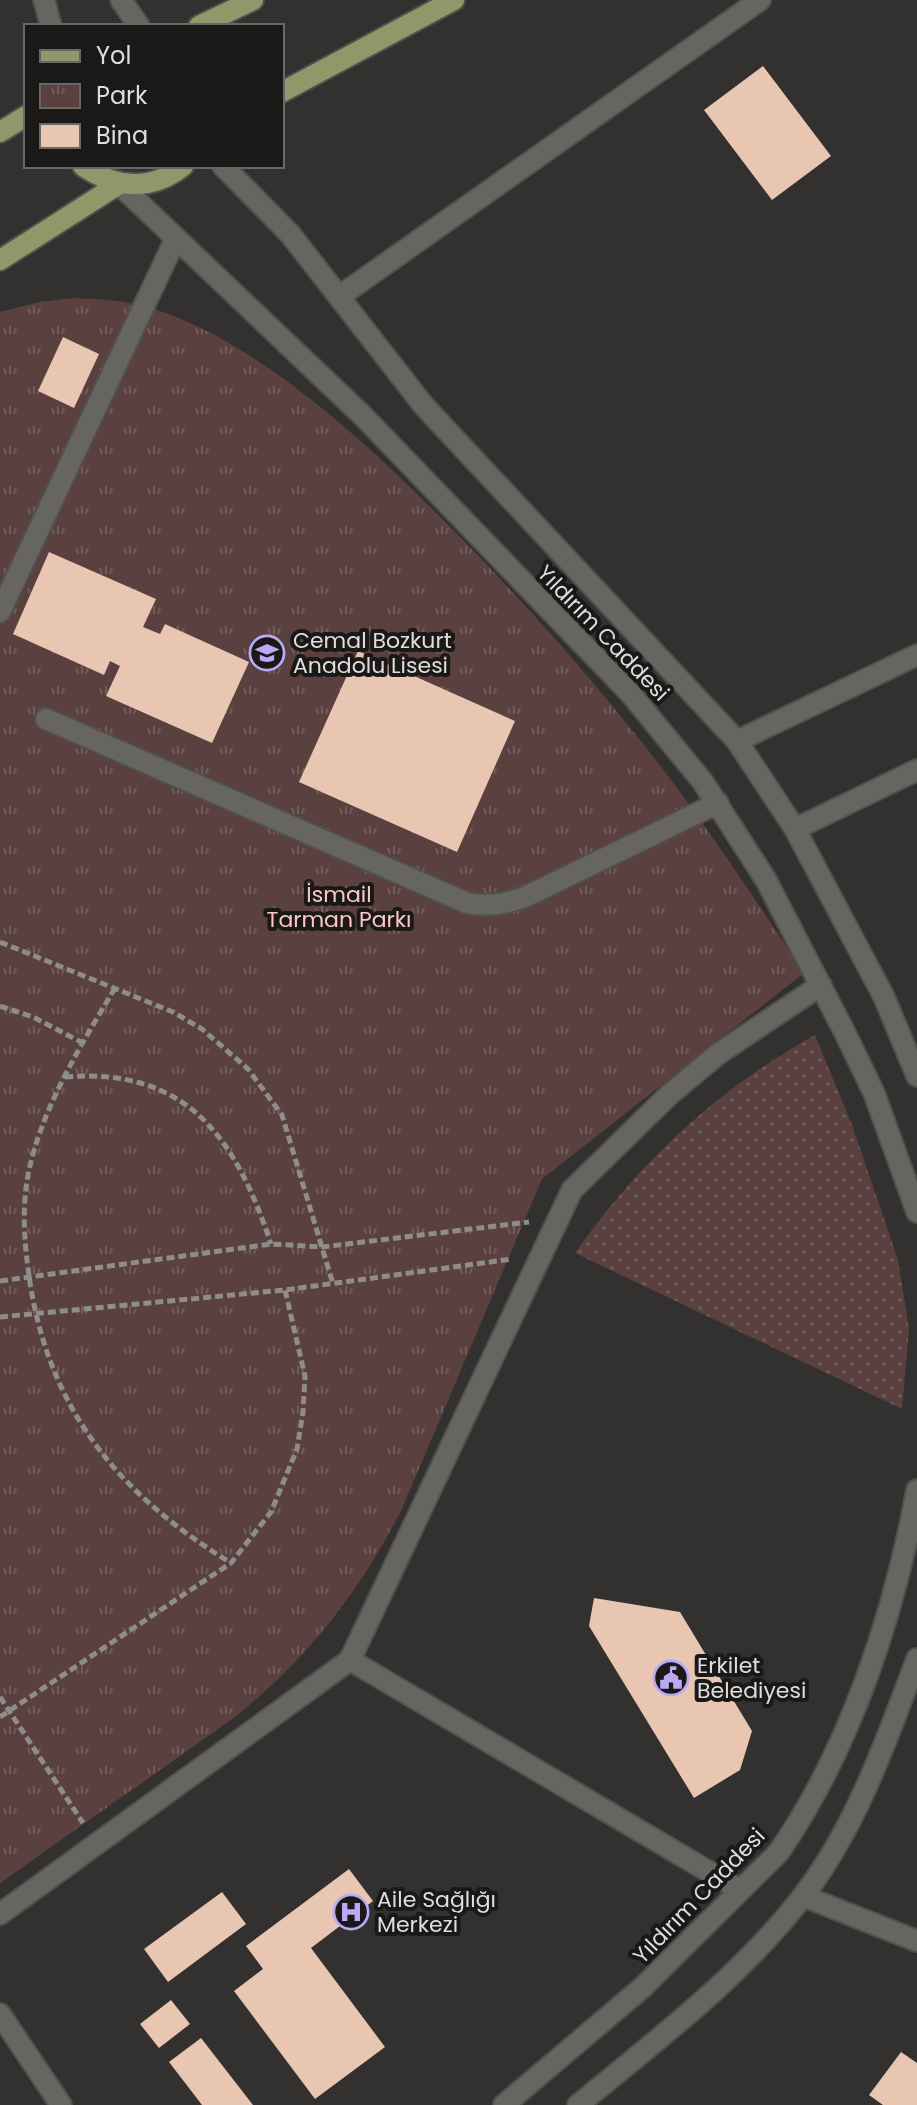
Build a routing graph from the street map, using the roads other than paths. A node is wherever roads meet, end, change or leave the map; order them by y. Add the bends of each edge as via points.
1 (44, 0) edge
2 (121, 0) edge
3 (253, 0) edge
4 (454, 0) edge
5 (760, 0) edge
6 (50, 24) edge
7 (138, 24) edge
8 (203, 24) edge
9 (284, 91) edge
10 (24, 117) edge
11 (0, 132) edge
12 (86, 168) edge
13 (180, 168) edge
14 (225, 168) edge
15 (119, 184) junction
16 (176, 238) junction
17 (0, 260) edge
18 (340, 296) junction
19 (0, 612) edge
20 (917, 655) edge
21 (46, 719) dead end
22 (737, 741) junction
23 (917, 770) edge
24 (718, 803) junction
25 (795, 829) junction
26 (821, 985) junction
27 (917, 1076) edge
28 (917, 1212) edge
29 (917, 1490) edge
30 (917, 1659) edge
31 (350, 1660) junction
32 (740, 1890) junction
33 (803, 1896) junction
34 (0, 1914) edge
35 (917, 1941) edge
36 (0, 2014) edge
37 (61, 2105) edge
38 (504, 2105) edge
39 (578, 2105) edge

1 - 6 street
2 - 7 street
3 - 8 main road
4 - 9 main road
5 - 18 street
10 - 11 main road
12 - 15 main road
13 - 15 main road via 162,180
14 - 18 street, Yıldırım Caddesi via 290,234
15 - 16 street, Yıldırım Caddesi
15 - 17 main road
16 - 19 street
16 - 24 street, Yıldırım Caddesi via 363,416 630,693
18 - 22 street, Yıldırım Caddesi via 424,406
20 - 22 street
21 - 24 street via 481,905 527,896
22 - 25 street, Yıldırım Caddesi
23 - 25 street
24 - 26 street, Yıldırım Caddesi
25 - 27 street, Yıldırım Caddesi via 884,997
26 - 28 street, Yıldırım Caddesi via 874,1093
26 - 31 street via 730,1045 670,1094 572,1190
29 - 32 street, Yıldırım Caddesi via 896,1582 831,1764 779,1852
30 - 33 street via 850,1821
31 - 32 street
31 - 34 street
32 - 38 street, Yıldırım Caddesi via 643,1987
33 - 35 street
33 - 39 street via 742,1961
36 - 37 street

